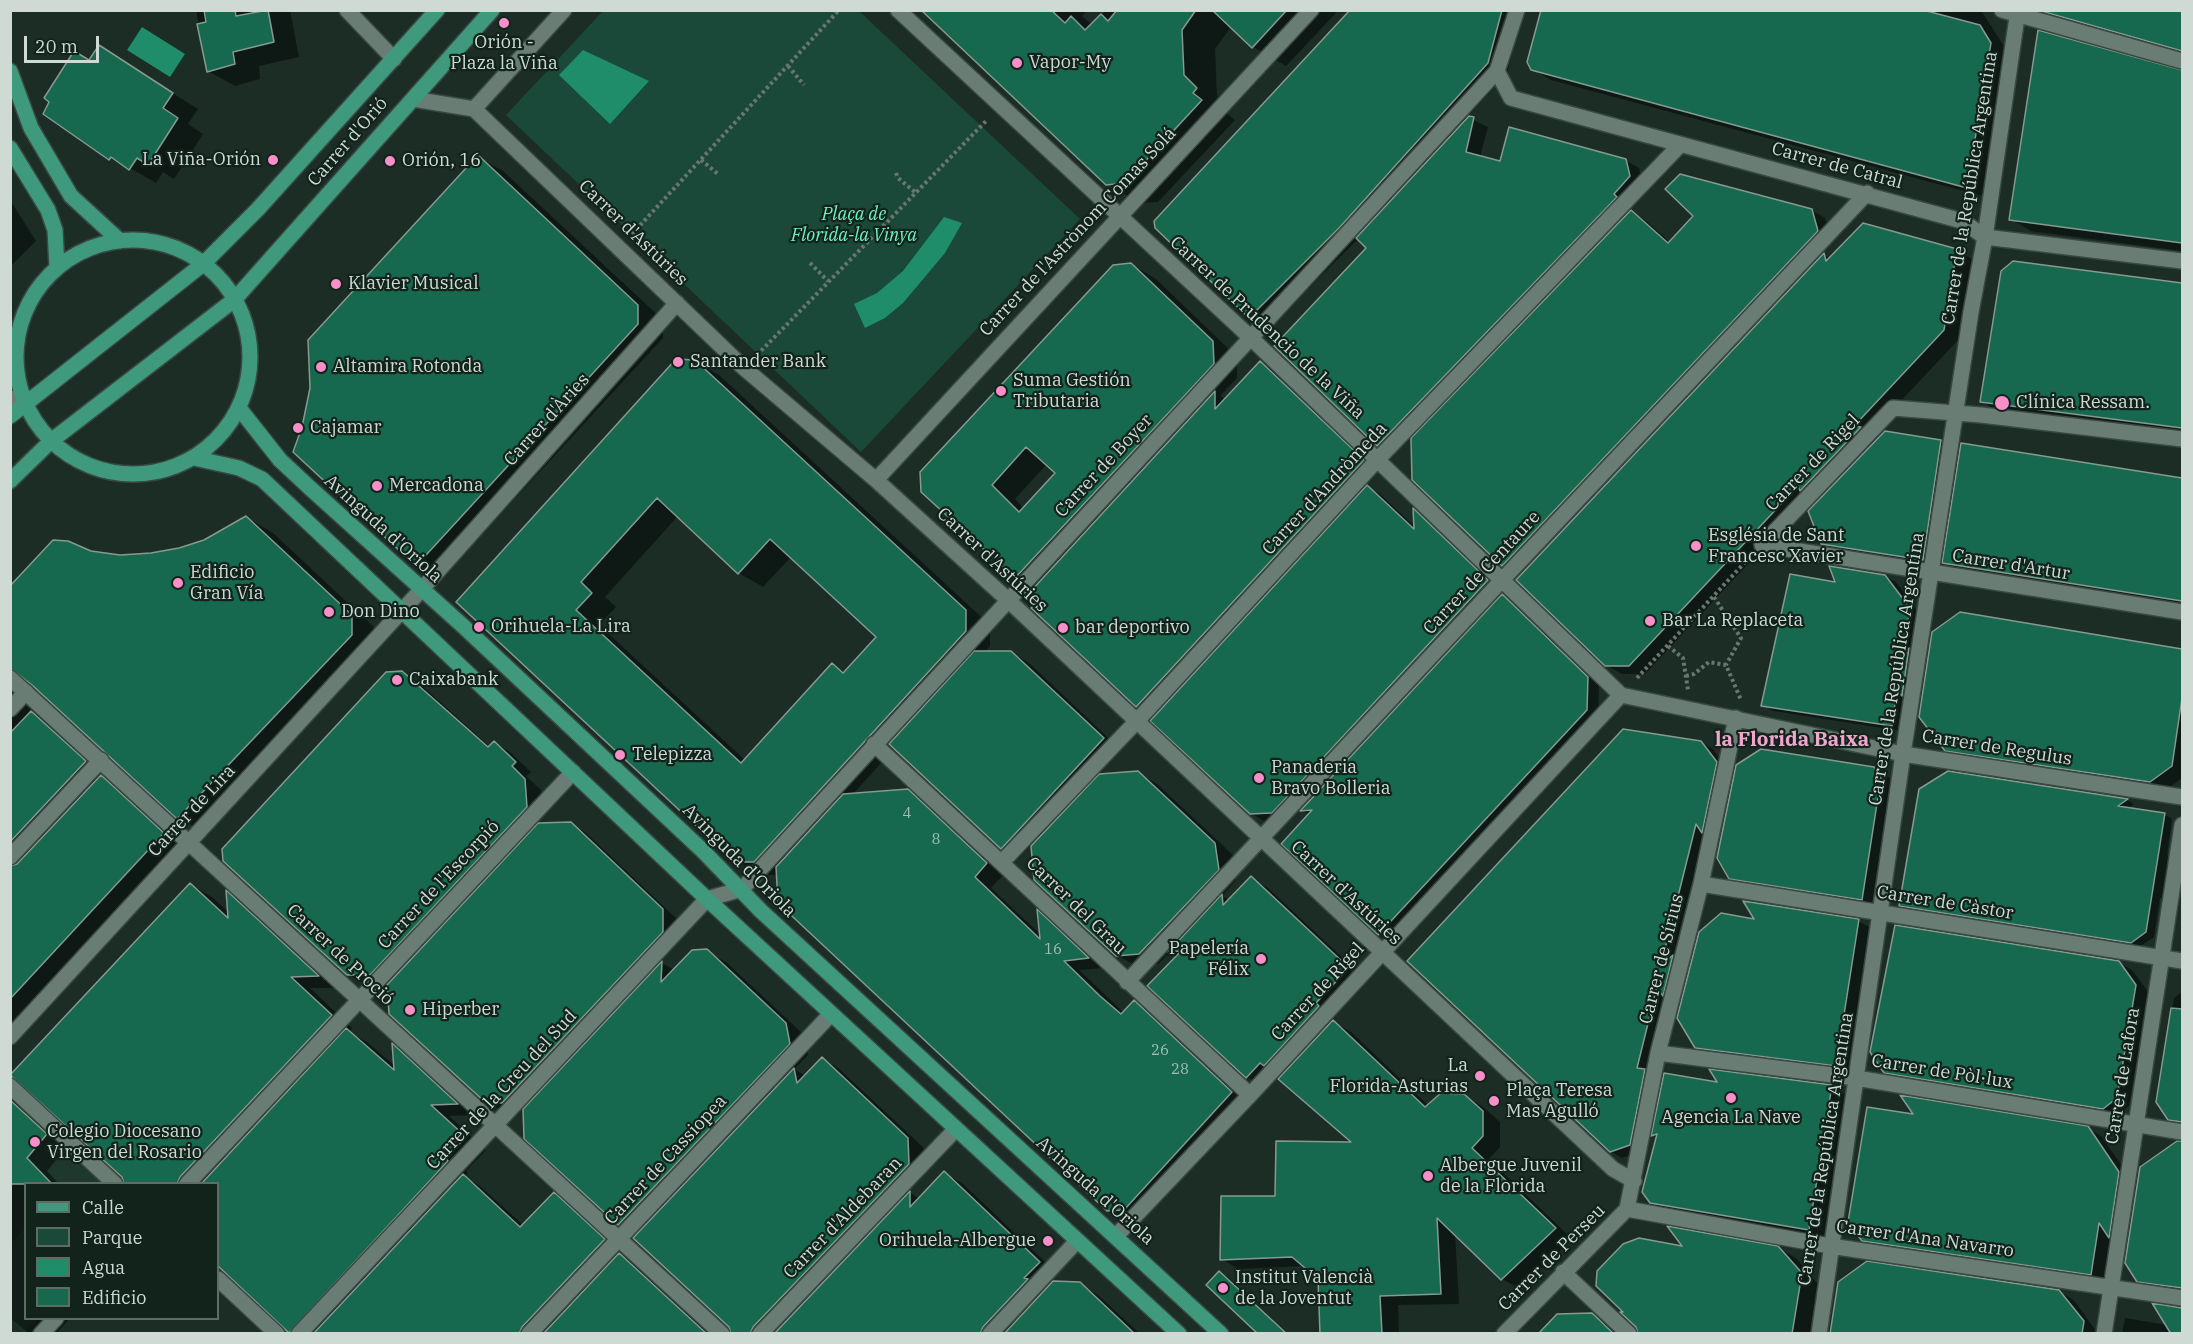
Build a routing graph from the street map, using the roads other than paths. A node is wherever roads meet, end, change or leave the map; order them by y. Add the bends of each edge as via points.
1 (347, 10) edge
2 (437, 10) edge
3 (492, 10) edge
4 (564, 10) edge
5 (898, 10) edge
6 (1311, 10) edge
7 (1517, 10) edge
8 (2002, 10) edge
9 (2018, 13) edge
10 (394, 59) junction
11 (2182, 61) edge
12 (10, 70) edge
13 (1497, 71) junction
14 (412, 99) junction
15 (474, 109) junction
16 (1680, 145) junction
17 (10, 148) edge
18 (1867, 194) junction
19 (1119, 216) junction
20 (1985, 237) junction
21 (120, 241) junction
22 (2182, 261) edge
23 (202, 264) junction
24 (57, 268) junction
25 (234, 300) junction
26 (677, 303) junction
27 (1250, 337) junction
28 (18, 400) edge
29 (239, 408) junction
30 (10, 411) edge
31 (1956, 413) junction
32 (10, 416) edge
33 (2182, 439) edge
34 (51, 441) junction
35 (194, 458) junction
36 (1378, 459) junction
37 (876, 480) junction
38 (10, 481) edge
39 (1762, 545) joint
40 (1932, 572) junction
41 (1503, 579) junction
42 (421, 590) junction
43 (1008, 600) junction
44 (402, 611) junction
45 (2182, 612) edge
46 (10, 678) edge
47 (27, 692) junction
48 (1622, 695) junction
49 (10, 708) edge
50 (1743, 720) junction
51 (1136, 722) junction
52 (874, 744) junction
53 (1903, 754) junction
54 (101, 760) junction
55 (573, 772) junction
56 (2182, 796) edge
57 (2182, 825) edge
58 (1259, 839) junction
59 (190, 841) junction
60 (10, 857) edge
61 (1002, 862) junction
62 (1701, 884) junction
63 (742, 890) junction
64 (707, 899) junction
65 (1882, 913) junction
66 (1382, 952) junction
67 (2163, 957) junction
68 (2182, 961) edge
69 (1127, 982) junction
70 (358, 999) junction
71 (831, 1014) junction
72 (10, 1037) edge
73 (1658, 1053) junction
74 (1856, 1078) junction
75 (10, 1086) edge
76 (1250, 1095) junction
77 (2135, 1124) junction
78 (498, 1125) junction
79 (955, 1130) junction
80 (2182, 1132) edge
81 (1634, 1181) junction
82 (113, 1182) edge
83 (189, 1182) edge
84 (1627, 1209) junction
85 (1116, 1236) junction
86 (619, 1238) junction
87 (1077, 1241) junction
88 (1830, 1246) junction
89 (1563, 1272) junction
90 (219, 1280) edge
91 (2111, 1285) junction
92 (2182, 1298) edge
93 (54, 1320) edge
94 (41, 1334) edge
95 (277, 1334) edge
96 (299, 1334) edge
97 (530, 1334) edge
98 (722, 1334) edge
99 (759, 1334) edge
100 (990, 1334) edge
101 (1179, 1334) edge
102 (1221, 1334) edge
103 (1504, 1334) edge
104 (1629, 1334) edge
105 (1818, 1334) edge
106 (2104, 1334) edge

1 - 10 street
2 - 10 main road, Carrer d'Orió
3 - 14 main road, Carrer d'Orió
4 - 15 street
5 - 19 street
6 - 19 street, Carrer de l'Astrònom Comas Solá
7 - 13 street
8 - 9 street
9 - 11 street
9 - 20 street, Carrer de la República Argentina
10 - 23 main road, Carrer d'Orió via 258,209
12 - 21 main road via 31,128 71,196
13 - 16 street, Carrer de Catral via 1511,98
13 - 27 street, Carrer de Boyer
14 - 15 street
14 - 25 main road, Carrer d'Orió
15 - 26 street, Carrer d'Astúries
16 - 18 street, Carrer de Catral
16 - 36 street, Carrer d'Andròmeda
17 - 24 main road via 48,210 55,230
18 - 20 street, Carrer de Catral via 1962,221
18 - 41 street, Carrer de Centaure
19 - 27 street, Carrer de Prudencio de la Viña
19 - 37 street, Carrer de l'Astrònom Comas Solá
20 - 22 street, Carrer de Catral
20 - 31 street, Carrer de la República Argentina
21 - 23 main road via 163,244
21 - 24 main road via 86,250
23 - 25 main road
23 - 28 main road, Carrer d'Orió
24 - 28 main road via 27,307 19,330
25 - 29 main road via 248,335 249,372
25 - 34 main road, Carrer d'Orió
26 - 37 street, Carrer d'Astúries via 744,368
26 - 42 street, Carrer d'Àries
27 - 36 street, Carrer de Prudencio de la Viña
27 - 43 street, Carrer de Boyer
28 - 30 street
28 - 32 main road, Carrer d'Orió
28 - 34 main road
29 - 35 main road via 220,436
29 - 42 main road, Avinguda d'Oriola via 280,460
31 - 33 street
31 - 39 street, Carrer de Rigel via 1893,408
31 - 40 street, Carrer de la República Argentina
34 - 35 main road via 71,457 119,474 154,472
34 - 38 main road, Carrer d'Orió
35 - 44 main road via 239,468 262,478
36 - 41 street, Carrer de Prudencio de la Viña
36 - 51 street, Carrer d'Andròmeda
37 - 43 street, Carrer d'Astúries
39 - 40 street, Carrer d'Artur
40 - 45 street, Carrer d'Artur
40 - 53 street, Carrer de la República Argentina
41 - 48 street, Carrer de Prudencio de la Viña
41 - 58 street, Carrer de Centaure
42 - 44 street, Carrer d'Àries
42 - 63 main road, Avinguda d'Oriola
43 - 51 street, Carrer d'Astúries
43 - 52 street, Carrer de Boyer
44 - 55 main road
44 - 59 street, Carrer de Lira
46 - 47 street, Carrer de Proció
47 - 49 street
47 - 54 street, Carrer de Proció
48 - 50 street, Carrer de Regulus
48 - 66 street, Carrer de Rigel
50 - 53 street, Carrer de Regulus
50 - 62 street, Carrer de Sírius
51 - 58 street, Carrer d'Astúries
51 - 61 street, Carrer d'Andròmeda
52 - 61 street, Carrer del Grau
52 - 63 street, Carrer de Boyer
53 - 56 street, Carrer de Regulus
53 - 65 street, Carrer de la República Argentina
54 - 59 street, Carrer de Proció
54 - 60 street
55 - 64 main road
55 - 70 street, Carrer de l'Escorpió
57 - 67 street, Carrer de Lafora
58 - 66 street, Carrer d'Astúries
58 - 69 street, Carrer de Centaure
59 - 70 street, Carrer de Proció
59 - 72 street, Carrer de Lira
61 - 69 street, Carrer del Grau
62 - 65 street, Carrer de Càstor
62 - 73 street, Carrer de Sírius
63 - 64 street
63 - 85 main road, Avinguda d'Oriola via 760,911
64 - 71 main road
64 - 78 street, Carrer de la Creu del Sud
65 - 67 street, Carrer de Càstor
65 - 74 street, Carrer de la República Argentina
66 - 76 street, Carrer de Rigel
66 - 81 street, Carrer d'Astúries via 1612,1169
67 - 68 street, Carrer de Càstor
67 - 77 street, Carrer de Lafora
69 - 76 street, Carrer del Grau
70 - 78 street, Carrer de Proció
70 - 83 street, Carrer de l'Escorpió
71 - 79 main road
71 - 86 street, Carrer de Cassiopea
73 - 74 street, Carrer de Pòl·lux
73 - 81 street, Carrer de Sírius
74 - 77 street, Carrer de Pòl·lux
74 - 88 street, Carrer de la República Argentina
75 - 82 street
76 - 85 street, Carrer de Rigel
77 - 80 street, Carrer de Pòl·lux
77 - 91 street, Carrer de Lafora
78 - 86 street, Carrer de Proció
78 - 96 street, Carrer de la Creu del Sud
79 - 87 main road
79 - 99 street, Carrer d'Aldebaran
81 - 84 street, Carrer de Sírius
84 - 88 street, Carrer d'Ana Navarro
84 - 89 street, Carrer de Perseu
85 - 102 main road, Avinguda d'Oriola
86 - 97 street, Carrer de Cassiopea
86 - 98 street, Carrer de Proció
87 - 100 street
87 - 101 main road
88 - 91 street, Carrer d'Ana Navarro
88 - 105 street, Carrer de la República Argentina
89 - 103 street, Carrer de Perseu
89 - 104 street
90 - 95 street
91 - 92 street, Carrer d'Ana Navarro
91 - 106 street, Carrer de Lafora
93 - 94 street

